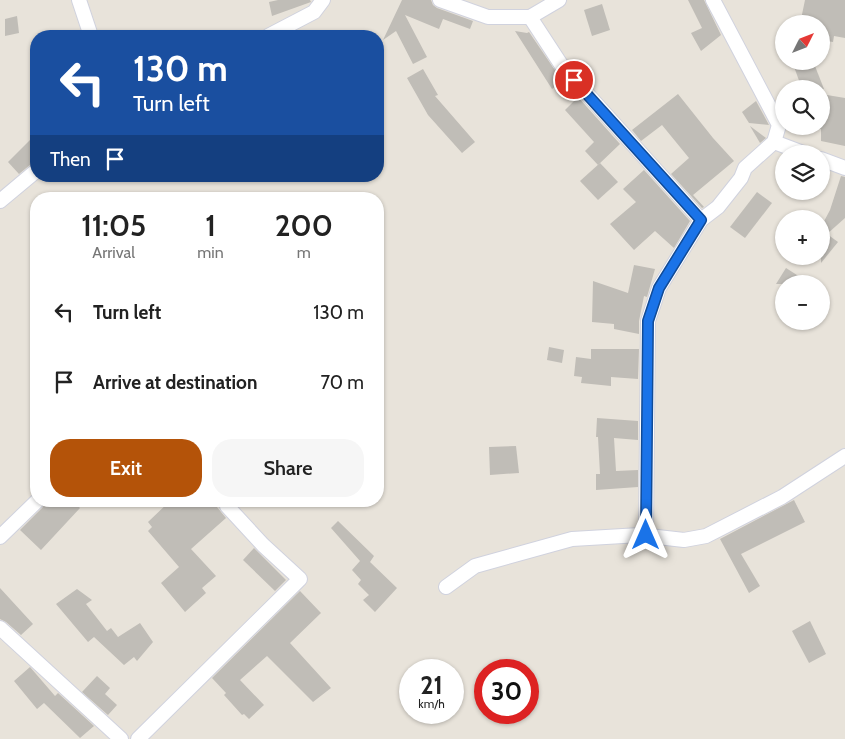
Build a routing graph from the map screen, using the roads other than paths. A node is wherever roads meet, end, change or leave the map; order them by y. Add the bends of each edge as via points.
1 (79, 0) edge
2 (324, 0) edge
3 (440, 0) edge
4 (559, 0) edge
5 (713, 0) edge
6 (530, 17) junction
7 (89, 30) edge
8 (280, 30) edge
9 (774, 142) junction
10 (782, 145) edge
11 (830, 162) edge
12 (845, 168) edge
13 (30, 176) edge
14 (0, 201) edge
15 (701, 220) junction
16 (845, 456) edge
17 (31, 507) edge
18 (228, 507) edge
19 (646, 535) junction
20 (0, 537) edge
21 (446, 587) dead end
22 (0, 628) edge
23 (121, 739) edge
24 (138, 739) edge

1 - 7 street
2 - 8 street via 314,12
3 - 6 street via 488,17
4 - 6 street
5 - 9 street via 779,124
6 - 15 street via 562,66
9 - 10 street
9 - 15 street via 745,168 718,207
11 - 12 street
13 - 14 street
15 - 19 street via 659,288 648,321
16 - 19 street via 782,496 706,536 684,540
17 - 20 street
18 - 24 street via 300,579
19 - 21 street via 572,539 474,566
22 - 23 street

